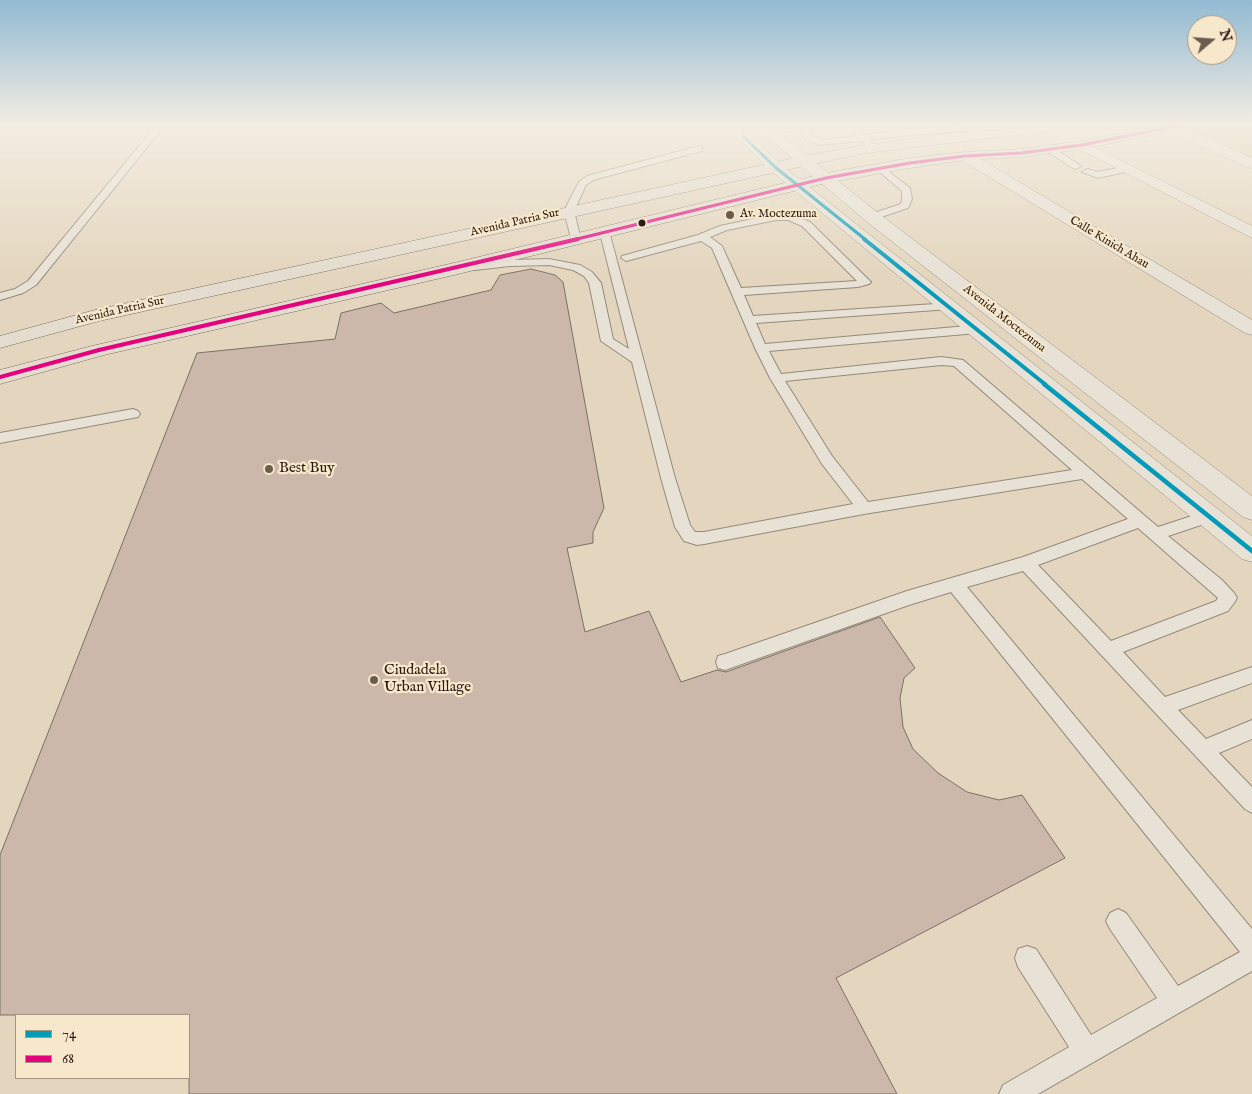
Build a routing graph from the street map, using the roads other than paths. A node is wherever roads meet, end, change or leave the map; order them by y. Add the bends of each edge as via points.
1 (119, 176) edge
2 (597, 176) edge
3 (733, 176) edge
4 (787, 176) edge
5 (823, 176) edge
6 (837, 176) edge
7 (890, 176) edge
8 (998, 176) edge
9 (1141, 176) edge
10 (826, 178) junction
11 (799, 185) junction
12 (569, 211) junction
13 (872, 217) junction
14 (605, 233) junction
15 (1252, 233) edge
16 (702, 237) junction
17 (576, 240) junction
18 (626, 258) dead end
19 (454, 269) junction
20 (738, 292) junction
21 (0, 297) edge
22 (950, 306) junction
23 (750, 320) junction
24 (53, 328) junction
25 (1252, 329) edge
26 (978, 330) junction
27 (0, 342) edge
28 (761, 348) junction
29 (0, 352) edge
30 (636, 359) junction
31 (0, 377) edge
32 (776, 378) junction
33 (133, 414) dead end
34 (0, 438) edge
35 (1085, 472) junction
36 (864, 508) junction
37 (1252, 510) edge
38 (1210, 516) junction
39 (1140, 521) junction
40 (1155, 534) junction
41 (1252, 551) edge
42 (1026, 562) junction
43 (954, 584) junction
44 (1108, 650) junction
45 (725, 662) dead end
46 (1252, 675) edge
47 (1162, 707) junction
48 (1252, 729) edge
49 (1203, 750) junction
50 (1252, 802) edge
51 (1118, 921) dead end
52 (1252, 948) edge
53 (1027, 958) dead end
54 (1252, 958) edge
55 (1174, 1002) junction
56 (1086, 1051) junction
57 (1012, 1094) edge

1 - 21 lane via 32,283
2 - 12 lane via 582,184
3 - 12 main road, Avenida Patria Sur
4 - 11 street, Avenida Moctezuma
5 - 10 street, Avenida Moctezuma
6 - 10 main road
7 - 13 lane via 907,190 905,206
8 - 25 street, Calle Kinich Ahau
9 - 15 street
10 - 11 main road
10 - 13 street, Avenida Moctezuma
11 - 14 main road
11 - 22 street, Avenida Moctezuma
12 - 17 lane
12 - 24 main road, Avenida Patria Sur
13 - 37 street, Avenida Moctezuma
14 - 17 main road
14 - 30 lane
16 - 18 lane
16 - 20 lane via 717,246
16 - 20 lane via 724,228 789,217 806,224 866,282
17 - 19 main road
19 - 30 lane via 548,262 576,267 588,274 594,283 607,340
19 - 31 main road via 98,350
20 - 23 lane
22 - 23 lane
22 - 26 street, Avenida Moctezuma
23 - 28 lane
24 - 27 main road, Avenida Patria Sur
24 - 29 main road
26 - 28 lane
26 - 38 street, Avenida Moctezuma
28 - 32 lane
30 - 36 lane via 683,527 690,536 704,538
32 - 35 lane via 953,361
32 - 36 lane via 827,460
33 - 34 lane
35 - 36 lane
35 - 39 lane
38 - 40 lane
38 - 41 street, Avenida Moctezuma
39 - 40 lane
39 - 42 lane
40 - 44 lane via 1228,598 1222,606
42 - 43 lane
42 - 44 lane
43 - 45 lane
43 - 52 lane
44 - 47 lane
46 - 47 lane
47 - 49 lane
48 - 49 lane
49 - 50 lane
51 - 55 lane
53 - 56 lane
54 - 55 lane
55 - 56 lane
56 - 57 lane

